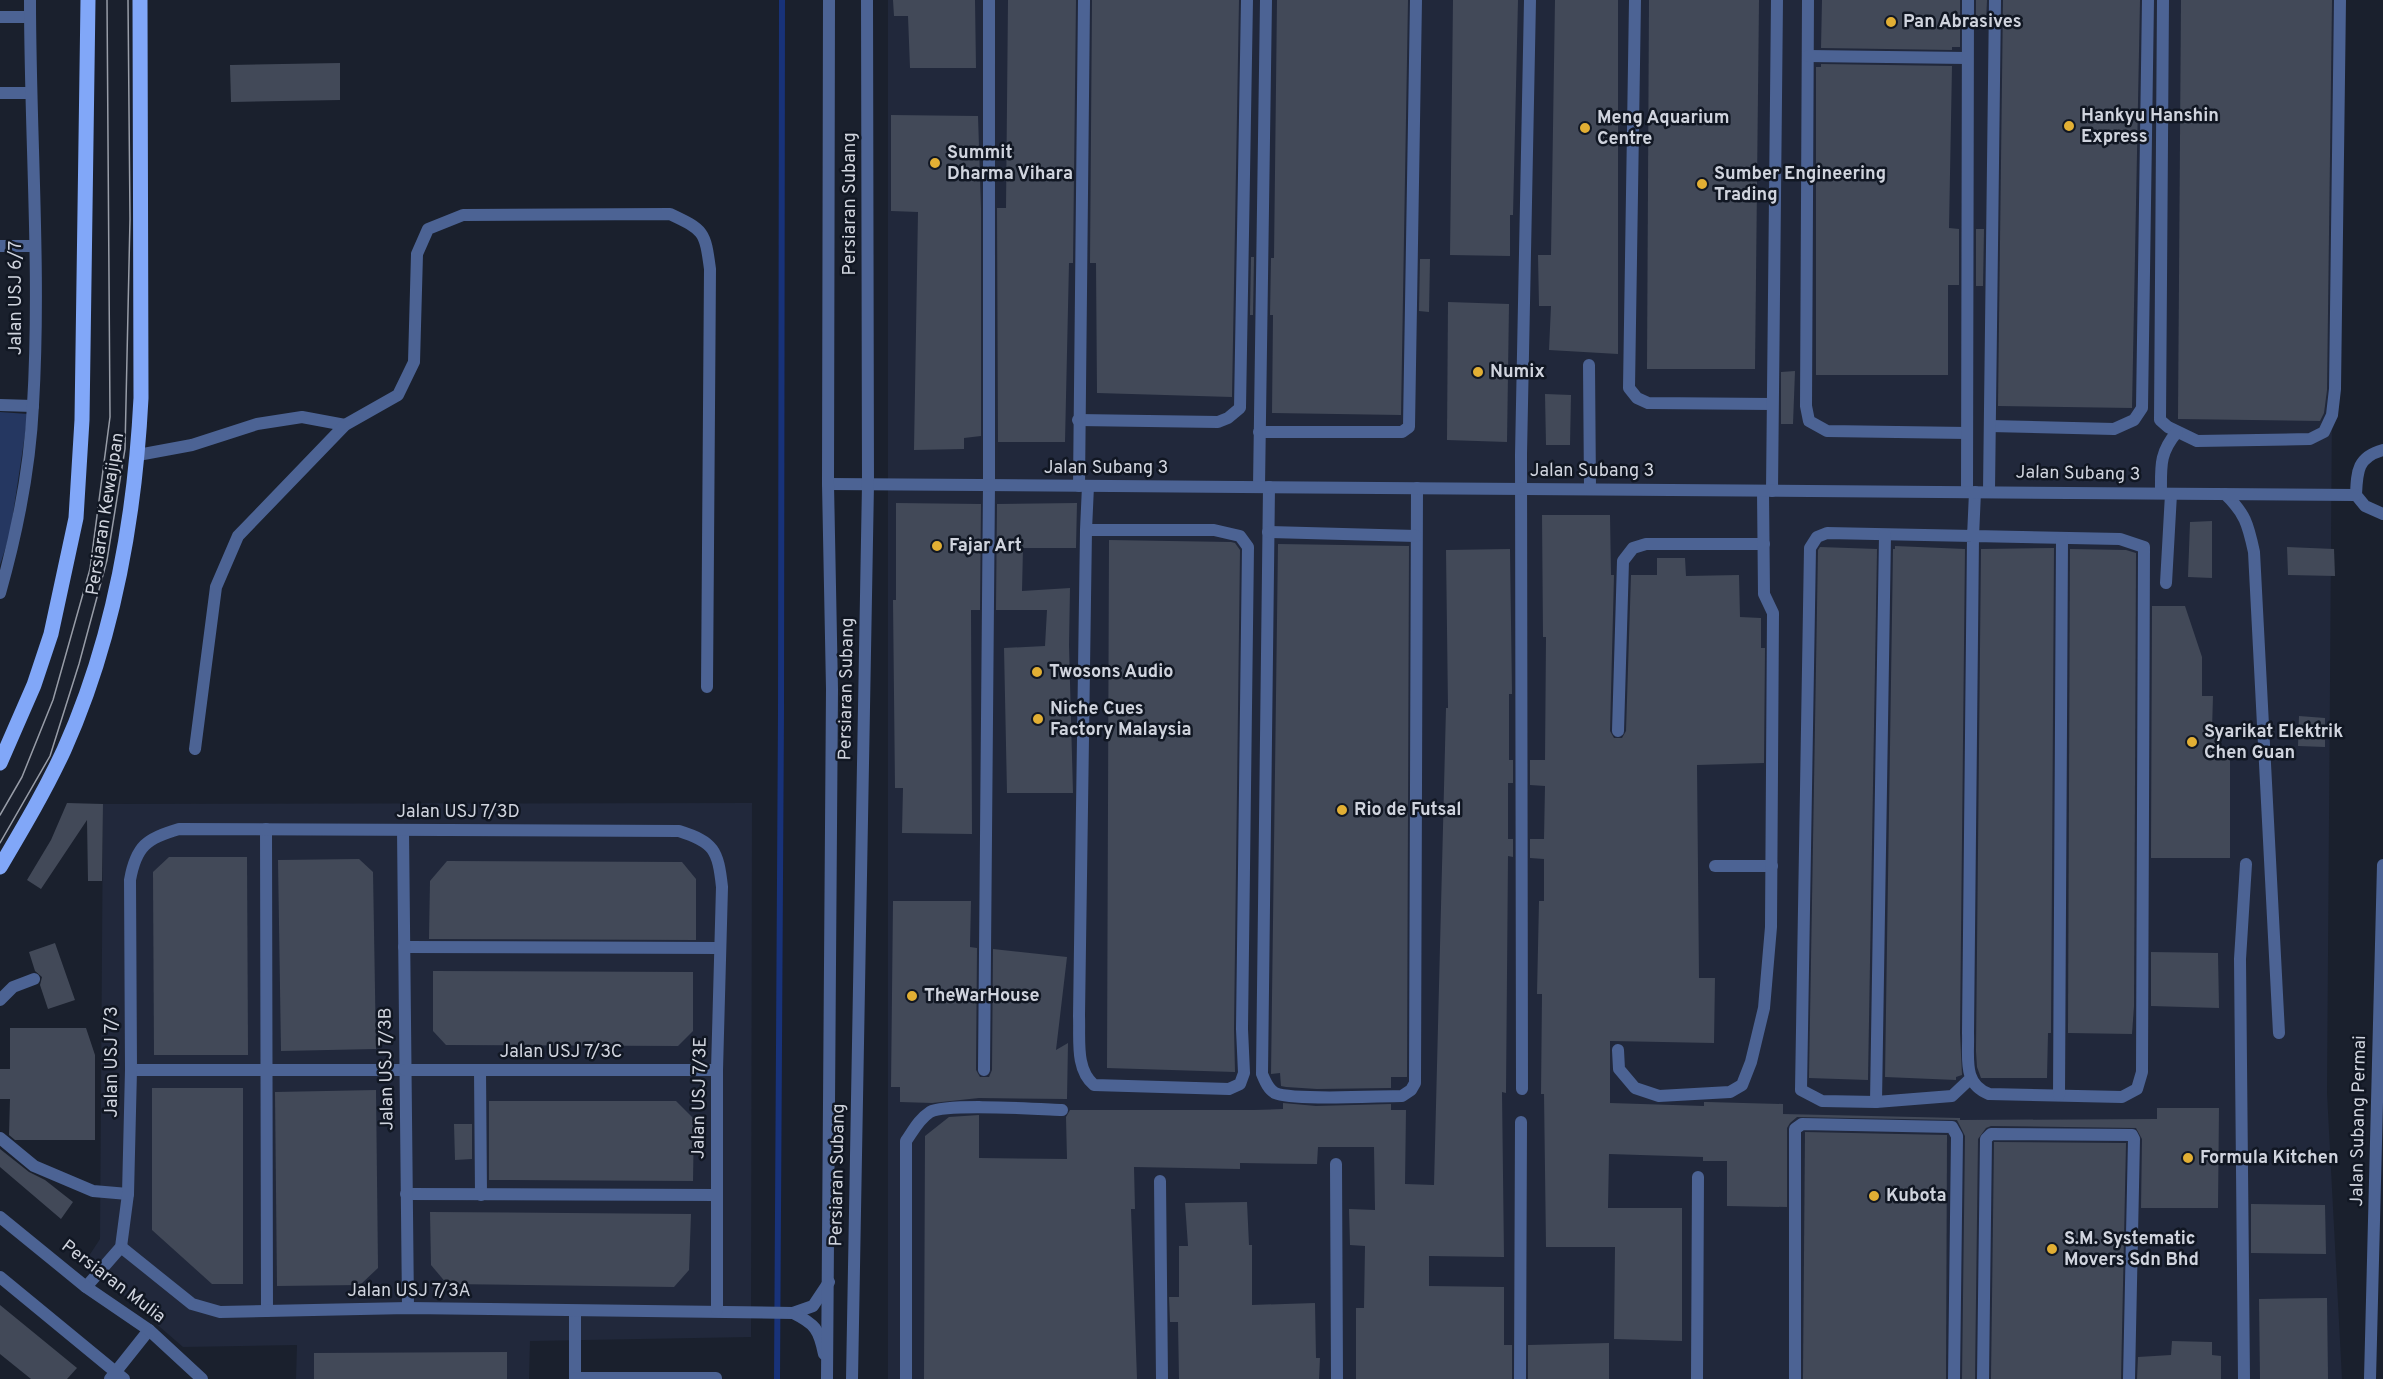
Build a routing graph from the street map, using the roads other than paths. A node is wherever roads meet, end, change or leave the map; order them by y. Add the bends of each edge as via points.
1 (30, 0) edge
2 (88, 0) edge
3 (140, 0) edge
4 (829, 0) edge
5 (867, 0) edge
6 (989, 0) edge
7 (1084, 0) edge
8 (1247, 0) edge
9 (1266, 0) edge
10 (1416, 0) edge
11 (1530, 0) edge
12 (1635, 0) edge
13 (1777, 0) edge
14 (1808, 0) edge
15 (1968, 0) edge
16 (1995, 0) edge
17 (2148, 0) edge
18 (2163, 0) edge
19 (2340, 0) edge
20 (0, 17) edge
21 (30, 17) junction
22 (1808, 56) junction
23 (1967, 58) junction
24 (0, 93) edge
25 (30, 93) junction
26 (0, 246) edge
27 (35, 246) junction
28 (1589, 365) dead end
29 (1772, 404) junction
30 (0, 405) edge
31 (33, 406) junction
32 (1078, 420) junction
33 (345, 425) junction
34 (1990, 426) junction
35 (1259, 432) junction
36 (2177, 432) junction
37 (1967, 433) junction
38 (2383, 450) edge
39 (138, 455) junction
40 (828, 484) junction
41 (868, 484) junction
42 (988, 485) junction
43 (1083, 486) junction
44 (1264, 487) junction
45 (1417, 488) junction
46 (1521, 489) junction
47 (1590, 489) junction
48 (1768, 491) junction
49 (1989, 491) junction
50 (1971, 492) junction
51 (2166, 494) junction
52 (2225, 494) junction
53 (2356, 495) junction
54 (2383, 514) edge
55 (1086, 530) junction
56 (1268, 532) junction
57 (1886, 535) junction
58 (1416, 536) junction
59 (1973, 537) junction
60 (2062, 538) junction
61 (1764, 544) junction
62 (2166, 583) dead end
63 (0, 593) edge
64 (707, 687) dead end
65 (1618, 731) dead end
66 (195, 749) dead end
67 (0, 763) edge
68 (266, 830) junction
69 (403, 830) junction
70 (159, 834) joint
71 (2246, 864) dead end
72 (2383, 865) edge
73 (1715, 866) dead end
74 (1772, 866) junction
75 (0, 867) edge
76 (722, 886) joint
77 (404, 947) junction
78 (720, 948) junction
79 (34, 979) dead end
80 (0, 1000) edge
81 (2279, 1033) dead end
82 (1618, 1050) dead end
83 (131, 1070) junction
84 (266, 1070) junction
85 (405, 1070) junction
86 (480, 1070) junction
87 (717, 1070) junction
88 (984, 1070) dead end
89 (1970, 1079) junction
90 (1522, 1089) dead end
91 (2059, 1095) junction
92 (1876, 1102) junction
93 (1062, 1110) dead end
94 (1521, 1122) dead end
95 (0, 1138) edge
96 (1336, 1164) dead end
97 (2379, 1168) edge
98 (1698, 1177) dead end
99 (1160, 1181) dead end
100 (128, 1194) junction
101 (406, 1194) junction
102 (481, 1195) junction
103 (717, 1195) junction
104 (0, 1217) edge
105 (121, 1247) junction
106 (0, 1277) edge
107 (829, 1281) junction
108 (86, 1287) junction
109 (408, 1308) junction
110 (717, 1310) junction
111 (267, 1311) junction
112 (575, 1311) junction
113 (793, 1313) junction
114 (149, 1330) junction
115 (827, 1373) edge
116 (116, 1376) edge
117 (575, 1378) edge
118 (716, 1378) edge
119 (202, 1379) edge
120 (852, 1379) edge
121 (906, 1379) edge
122 (1162, 1379) edge
123 (1337, 1379) edge
124 (1521, 1379) edge
125 (1697, 1379) edge
126 (1795, 1379) edge
127 (1954, 1379) edge
128 (1983, 1379) edge
129 (2129, 1379) edge
130 (2244, 1379) edge
131 (2370, 1379) edge

1 - 21 street, Jalan USJ 6/7
2 - 67 main road, Persiaran Kewajipan via 82,420 76,518 51,634 30,696
3 - 39 main road, Persiaran Kewajipan
4 - 40 street, Persiaran Subang
5 - 41 street, Persiaran Subang
6 - 42 street
7 - 32 street
8 - 32 street via 1240,408 1218,422
9 - 35 street
10 - 35 street via 1409,427 1402,432
11 - 46 street
12 - 29 street via 1629,388 1648,403
13 - 29 street
14 - 22 street
15 - 23 street
16 - 34 street
17 - 34 street via 2142,408 2134,420 2114,429
18 - 36 street via 2160,420
19 - 36 street via 2332,415 2324,432 2310,439 2197,441
20 - 21 street
21 - 25 street, Jalan USJ 6/7
22 - 23 street
22 - 37 street via 1809,421 1827,431
23 - 37 street
24 - 25 street
25 - 27 street, Jalan USJ 6/7
26 - 27 street
27 - 31 street, Jalan USJ 6/7
28 - 47 street
29 - 48 street
30 - 31 street
31 - 63 street, Jalan USJ 6/7 via 18,514
32 - 43 street
33 - 39 street via 302,417 257,424 192,445
33 - 64 street via 398,395 414,362 417,254 428,229 463,215 670,213 697,227 707,244 710,269
33 - 66 street via 238,536 216,587
34 - 49 street
35 - 44 street
36 - 51 street via 2162,458
37 - 50 street
38 - 53 street via 2363,461 2357,472
39 - 75 main road, Persiaran Kewajipan via 110,616 89,684 34,810
40 - 41 street, Jalan Subang 3
40 - 107 street, Persiaran Subang via 832,689
41 - 42 street, Jalan Subang 3
41 - 120 street, Persiaran Subang
42 - 43 street, Jalan Subang 3
42 - 88 street
43 - 44 street, Jalan Subang 3
43 - 55 street
44 - 45 street, Jalan Subang 3
44 - 56 street
45 - 46 street, Jalan Subang 3
45 - 58 street
46 - 47 street, Jalan Subang 3
46 - 90 street
47 - 48 street, Jalan Subang 3
48 - 50 street, Jalan Subang 3
48 - 61 street
49 - 50 street, Jalan Subang 3
49 - 51 street, Jalan Subang 3
50 - 59 street
51 - 52 street, Jalan Subang 3
51 - 62 street
52 - 53 street, Jalan Subang 3
52 - 81 street via 2240,508 2254,552
53 - 54 street via 2365,506
55 - 55 street via 1215,530 1240,536 1248,547 1244,1073 1240,1084 1229,1089 1094,1085 1085,1078 1081,1065
56 - 58 street
56 - 58 street via 1262,1074 1272,1090 1293,1096 1402,1096 1415,1083
57 - 59 street
57 - 92 street
57 - 92 street via 1827,533 1817,537 1810,548 1800,1014 1800,1090 1822,1101
59 - 60 street
59 - 89 street
60 - 91 street
60 - 91 street via 2120,539 2144,547 2142,1072 2137,1089 2122,1097
61 - 65 street via 1646,544 1633,548 1623,561
61 - 74 street via 1764,594 1773,613
68 - 69 street, Jalan USJ 7/3D
68 - 70 street, Jalan USJ 7/3D via 179,829
68 - 84 street
69 - 76 street, Jalan USJ 7/3D via 679,831 699,837 713,849
69 - 77 street, Jalan USJ 7/3B
70 - 83 street, Jalan USJ 7/3 via 133,859 130,880
71 - 130 street via 2240,959
72 - 97 street, Jalan Subang Permai
73 - 74 street
74 - 82 street via 1764,1008 1742,1085 1730,1092 1659,1096 1635,1088 1619,1069
76 - 78 street, Jalan USJ 7/3E
77 - 78 street
77 - 85 street, Jalan USJ 7/3B
78 - 87 street, Jalan USJ 7/3E
79 - 80 street via 13,987
83 - 84 street, Jalan USJ 7/3C
83 - 100 street, Jalan USJ 7/3
84 - 85 street, Jalan USJ 7/3C
84 - 111 street
85 - 86 street, Jalan USJ 7/3C
85 - 101 street, Jalan USJ 7/3B
86 - 87 street, Jalan USJ 7/3C
86 - 102 street
87 - 103 street, Jalan USJ 7/3E
89 - 91 street via 1978,1090 1989,1094
89 - 92 street via 1952,1096
93 - 121 street via 932,1111 906,1141
94 - 124 street
95 - 100 street via 34,1166 93,1191
96 - 123 street
97 - 131 street, Jalan Subang Permai
98 - 125 street
99 - 122 street
100 - 105 street, Jalan USJ 7/3
101 - 102 street
101 - 109 street, Jalan USJ 7/3B
102 - 103 street
103 - 110 street, Jalan USJ 7/3E
104 - 108 street, Persiaran Mulia
105 - 108 street
105 - 111 street, Jalan USJ 7/3A via 192,1304 220,1312
106 - 116 street
107 - 113 street via 813,1306
107 - 115 street, Persiaran Subang
108 - 114 street, Persiaran Mulia
109 - 111 street, Jalan USJ 7/3A
109 - 112 street, Jalan USJ 7/3A
110 - 112 street, Jalan USJ 7/3A
110 - 113 street, Jalan USJ 7/3A
112 - 117 street
113 - 115 street via 811,1322 820,1334
114 - 116 street
114 - 119 street, Persiaran Mulia
117 - 118 street
126 - 127 street via 1795,1129 1802,1124 1952,1127 1958,1136
128 - 129 street via 1986,1139 1991,1134 2134,1139

